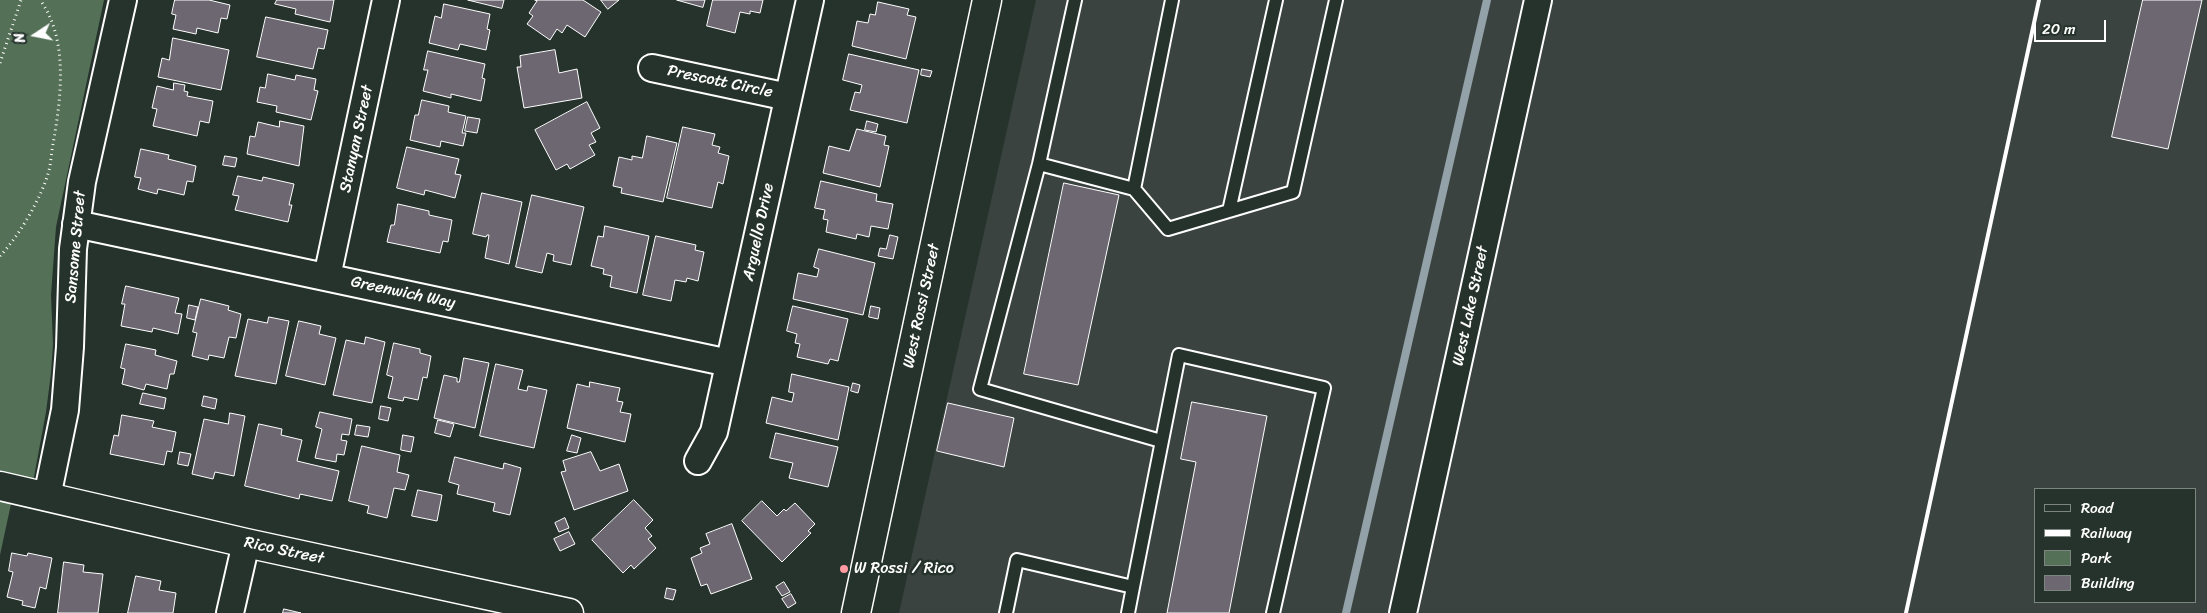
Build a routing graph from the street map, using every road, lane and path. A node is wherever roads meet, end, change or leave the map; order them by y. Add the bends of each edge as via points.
1 (21, 0) edge
2 (40, 0) edge
3 (123, 0) edge
4 (386, 0) edge
5 (810, 0) edge
6 (987, 0) edge
7 (1075, 0) edge
8 (1172, 0) edge
9 (1276, 0) edge
10 (1336, 0) edge
11 (1538, 0) edge
12 (0, 63) edge
13 (652, 68) dead end
14 (788, 97) junction
15 (1039, 164) junction
16 (1134, 189) junction
17 (1229, 211) junction
18 (76, 224) junction
19 (0, 256) edge
20 (327, 277) junction
21 (729, 363) junction
22 (1161, 441) junction
23 (698, 461) dead end
24 (0, 486) edge
25 (47, 497) junction
26 (246, 543) junction
27 (1133, 587) junction
28 (230, 613) edge
29 (569, 613) edge
30 (856, 613) edge
31 (1006, 613) edge
32 (1128, 613) edge
33 (1273, 613) edge
34 (1403, 613) edge

1 - 12 path
2 - 19 path via 56,40 60,80 58,114 48,174 30,212
3 - 18 street, Sansome Street via 82,182
4 - 20 street, Stanyan Street
5 - 14 street, Arguello Drive
6 - 30 main road, West Rossi Street
7 - 15 lane
8 - 16 lane
9 - 17 lane
10 - 17 lane via 1293,192
11 - 34 street, West Lake Street
13 - 14 street, Prescott Circle
14 - 21 street, Arguello Drive
15 - 16 lane
15 - 22 lane via 980,389
16 - 17 lane via 1168,229
18 - 20 street, Greenwich Way
18 - 25 street, Sansome Street via 66,400
20 - 21 street, Greenwich Way
21 - 23 street, Arguello Drive via 714,432
22 - 27 lane
22 - 33 lane via 1178,355 1324,388
24 - 25 main road, Rico Street
25 - 26 main road, Rico Street
26 - 28 street
26 - 29 main road, Rico Street
27 - 31 lane via 1017,560
27 - 32 lane

